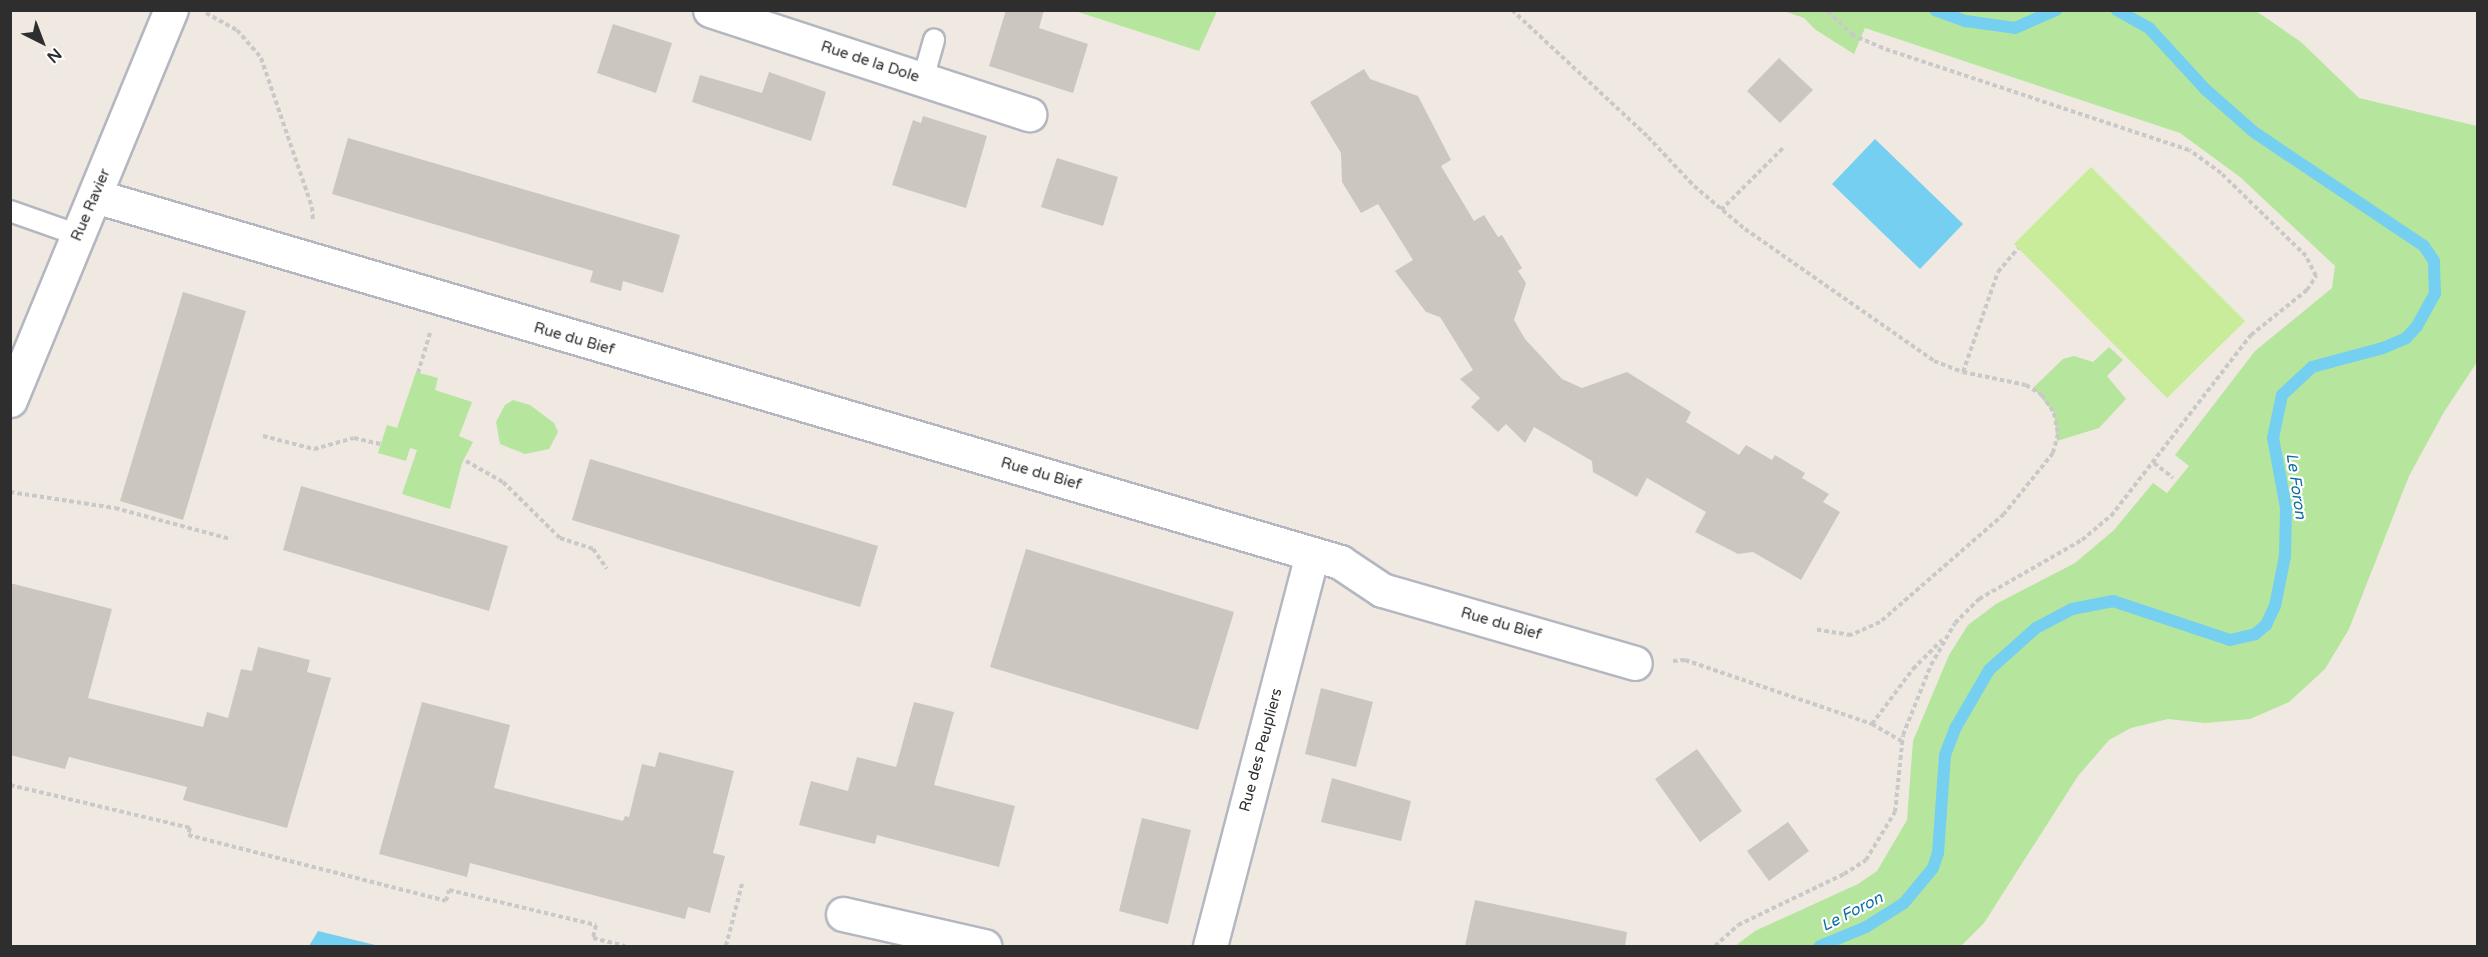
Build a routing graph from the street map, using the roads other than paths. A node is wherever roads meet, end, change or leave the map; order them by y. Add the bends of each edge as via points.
1 (171, 10) edge
2 (710, 10) edge
3 (934, 40) dead end
4 (923, 79) junction
5 (1029, 114) dead end
6 (95, 196) junction
7 (10, 211) edge
8 (78, 235) junction
9 (10, 400) edge
10 (1312, 554) junction
11 (1635, 663) road end
12 (843, 914) dead end
13 (984, 946) edge
14 (1210, 946) edge

1 - 6 street, Rue Ravier
2 - 4 street, Rue de la Dole
3 - 4 lane
4 - 5 street, Rue de la Dole
6 - 8 street, Rue Ravier
6 - 10 street, Rue du Bief
7 - 8 lane
8 - 9 street, Rue Ravier
10 - 11 street, Rue du Bief via 1340,562 1382,590
10 - 14 street, Rue des Peupliers
12 - 13 street

